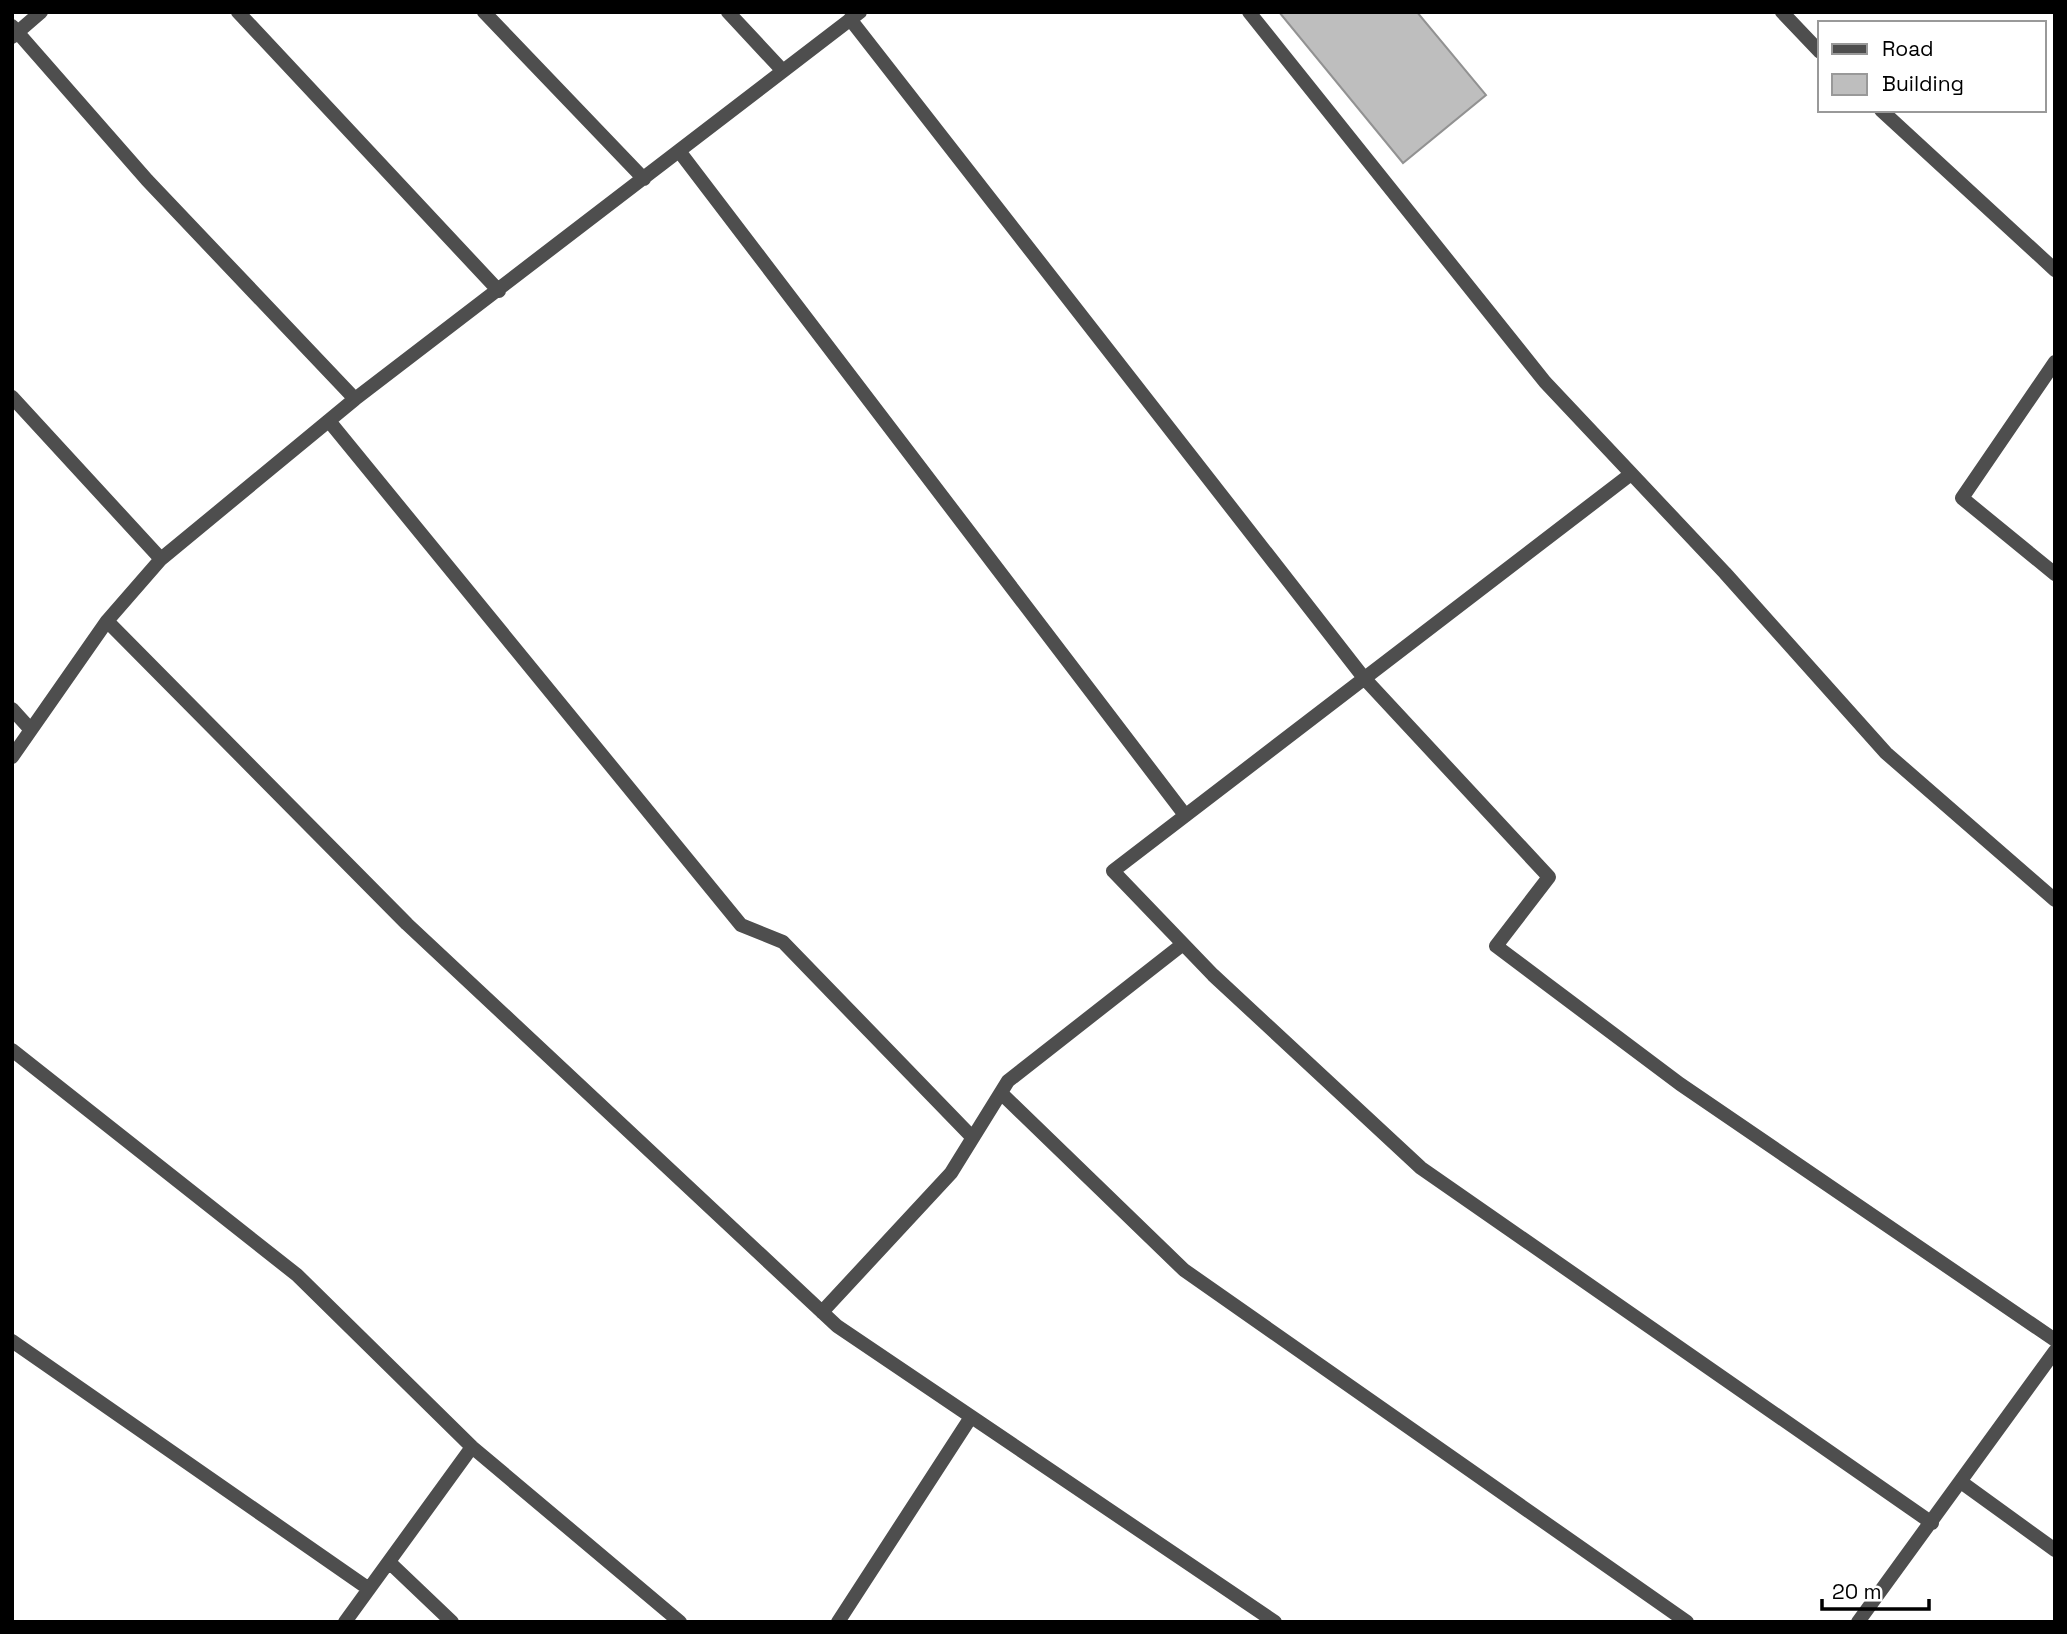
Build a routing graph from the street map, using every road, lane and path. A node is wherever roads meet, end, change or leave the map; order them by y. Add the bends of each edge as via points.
1 (41, 12) edge
2 (238, 12) edge
3 (484, 12) edge
4 (728, 12) edge
5 (1249, 12) edge
6 (1782, 12) edge
7 (855, 16) edge
8 (14, 32) edge
9 (1818, 50) edge
10 (783, 71) junction
11 (1883, 112) edge
12 (679, 151) junction
13 (644, 180) junction
14 (2055, 270) edge
15 (499, 290) junction
16 (2055, 362) edge
17 (12, 397) edge
18 (355, 399) junction
19 (329, 421) junction
20 (1631, 474) junction
21 (162, 559) junction
22 (2055, 574) edge
23 (107, 621) junction
24 (1364, 678) junction
25 (12, 709) edge
26 (31, 730) junction
27 (12, 758) edge
28 (1185, 815) junction
29 (2055, 900) edge
30 (1183, 944) junction
31 (12, 1050) edge
32 (1001, 1093) junction
33 (972, 1137) junction
34 (822, 1312) junction
35 (2055, 1340) edge
36 (12, 1341) edge
37 (2055, 1351) edge
38 (971, 1417) junction
39 (472, 1447) junction
40 (1961, 1482) junction
41 (1932, 1523) junction
42 (2055, 1550) edge
43 (389, 1562) junction
44 (369, 1589) junction
45 (345, 1622) edge
46 (452, 1622) edge
47 (680, 1622) edge
48 (838, 1622) edge
49 (1275, 1622) edge
50 (1687, 1622) edge
51 (1858, 1622) edge

1 - 8 street
2 - 15 street
3 - 13 street
4 - 10 street
5 - 20 street via 1545,382
6 - 9 street
7 - 10 street
7 - 24 street
8 - 18 street
10 - 12 street
11 - 14 street
12 - 13 street
12 - 28 street
13 - 15 street
15 - 18 street
16 - 22 street via 1962,498
17 - 21 street
18 - 19 street
19 - 21 street
19 - 33 street via 741,925 783,942
20 - 24 street
20 - 29 street via 1886,753
21 - 23 street
23 - 26 street
23 - 34 street via 407,924
24 - 28 street
24 - 35 street via 1549,877 1496,946 1680,1084
25 - 26 street
26 - 27 street
28 - 30 street via 1113,870
30 - 32 street via 1008,1081
30 - 41 street via 1421,1168
31 - 39 street via 297,1275
32 - 33 street
32 - 50 street via 1184,1270
33 - 34 street via 951,1173
34 - 38 street
36 - 44 street
37 - 40 street
38 - 48 street
38 - 49 street
39 - 43 street
39 - 47 street
40 - 41 street
40 - 42 street
41 - 51 street
43 - 44 street
43 - 46 street
44 - 45 street

